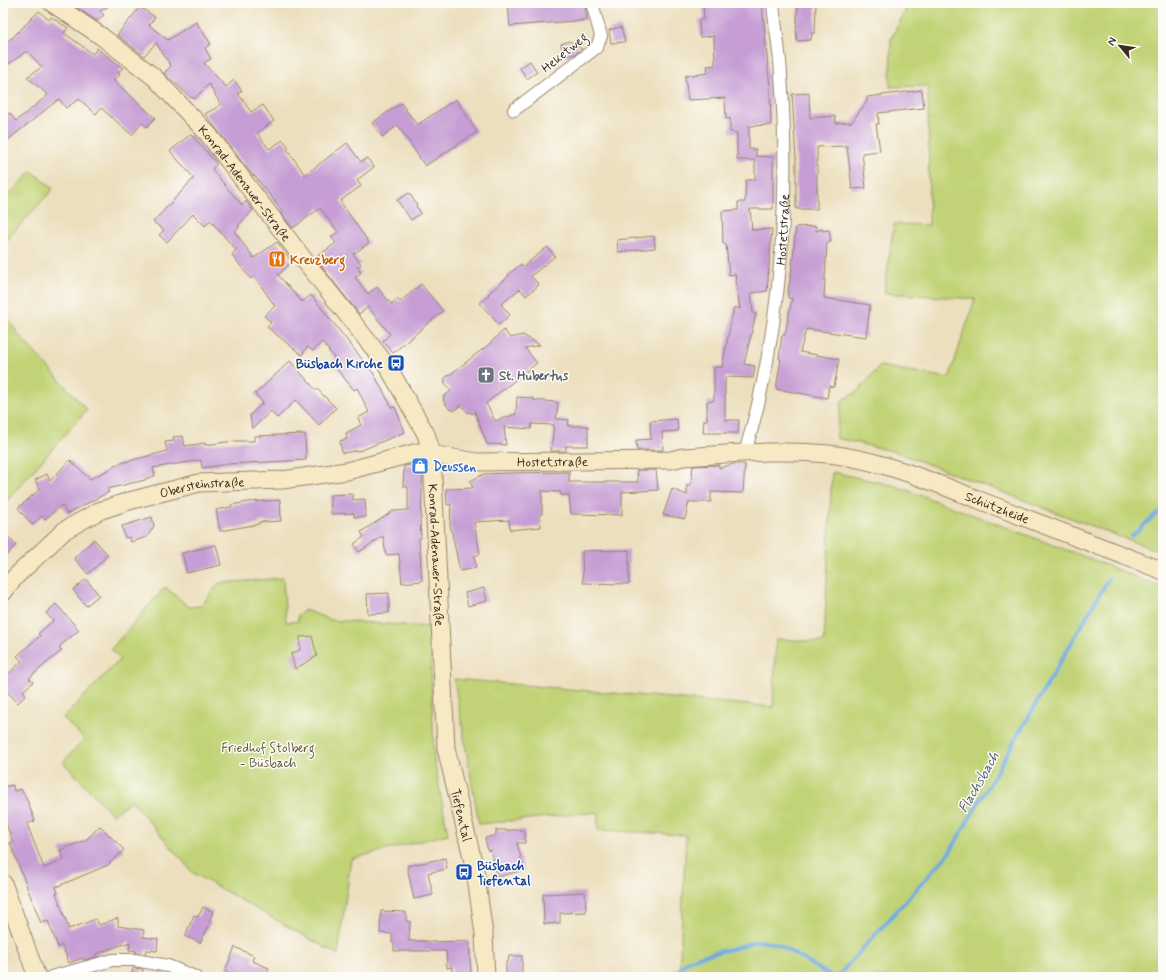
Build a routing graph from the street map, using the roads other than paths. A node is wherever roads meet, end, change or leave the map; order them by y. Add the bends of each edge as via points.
1 (52, 3) edge
2 (592, 3) edge
3 (773, 3) edge
4 (514, 110) dead end
5 (745, 453) junction
6 (432, 454) junction
7 (828, 454) joint
8 (1163, 572) edge
9 (3, 593) edge
10 (446, 748) joint
11 (3, 883) edge
12 (37, 977) edge
13 (51, 977) edge
14 (194, 977) edge
15 (486, 977) edge

1 - 6 street, Konrad-Adenauer-Straße via 101,36 154,77 208,134 388,367 426,434
2 - 4 street, Heketweg via 601,36 597,46
3 - 5 street, Hostetstraße via 781,74 783,229 780,274 768,351 759,401
5 - 6 street, Hostetstraße via 631,462 477,462
5 - 7 street, Hostetstraße
6 - 9 street, Obersteinstraße via 418,452 347,471 282,480 199,483 129,500 99,511 65,530 15,577
6 - 10 street, Konrad-Adenauer-Straße
7 - 8 street, Schützheide via 911,475
10 - 15 street, Tiefental via 475,870 484,934
11 - 12 street
13 - 14 street via 113,960 135,960 168,966

